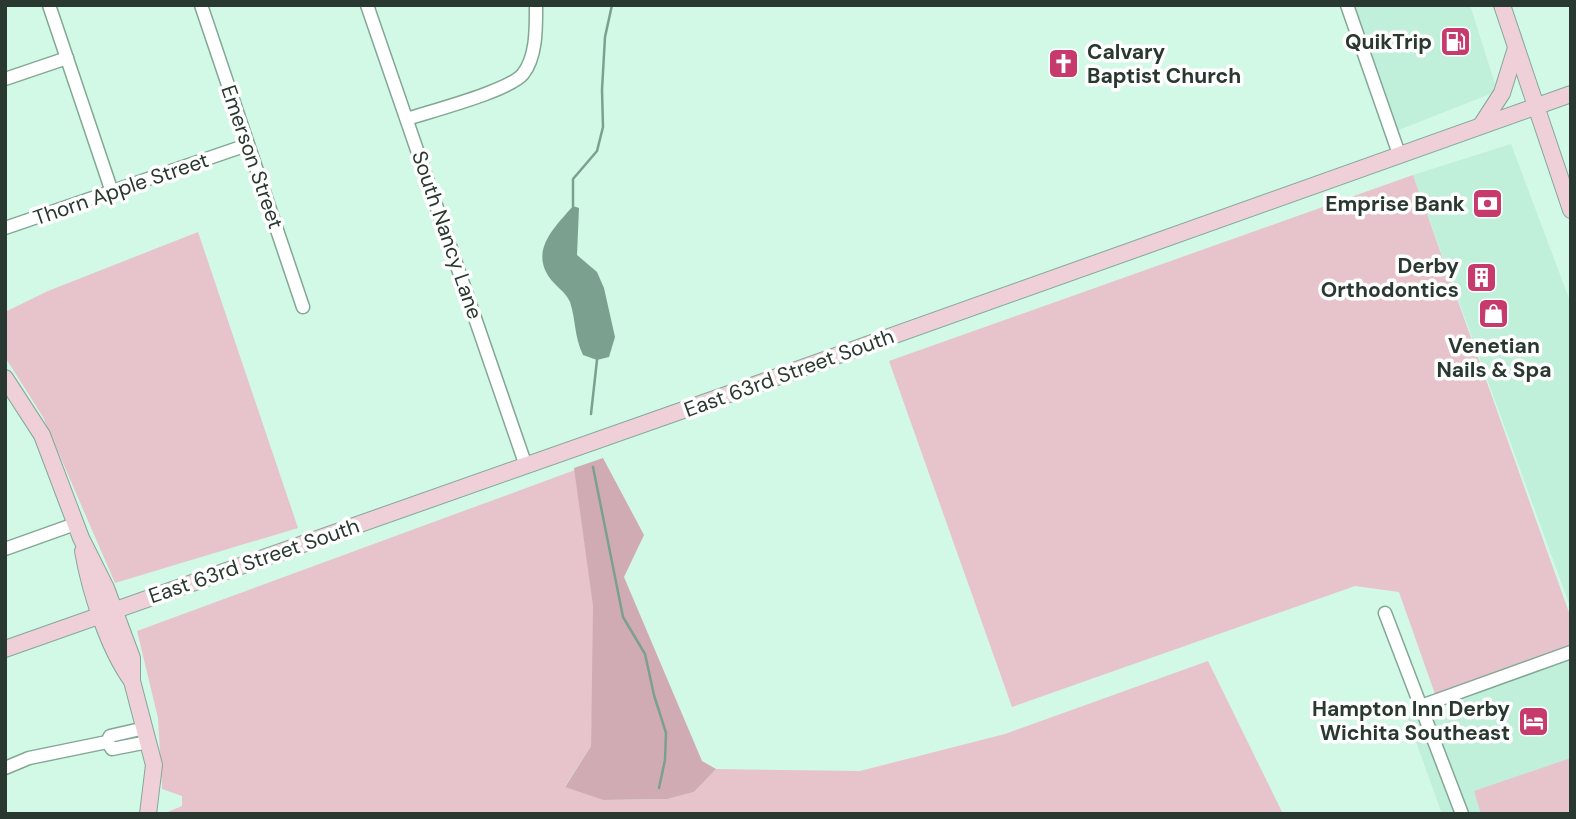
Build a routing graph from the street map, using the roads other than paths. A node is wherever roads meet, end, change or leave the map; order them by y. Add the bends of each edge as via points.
1 (49, 5) edge
2 (201, 5) edge
3 (367, 5) edge
4 (536, 5) edge
5 (1347, 5) edge
6 (1502, 5) edge
7 (1516, 48) junction
8 (67, 58) junction
9 (5, 79) edge
10 (1571, 94) edge
11 (1535, 106) junction
12 (407, 119) junction
13 (1482, 124) junction
14 (242, 146) junction
15 (1399, 154) junction
16 (112, 192) junction
17 (1571, 210) edge
18 (5, 228) edge
19 (303, 307) dead end
20 (5, 378) edge
21 (12, 400) edge
22 (526, 466) junction
23 (78, 531) junction
24 (5, 549) edge
25 (108, 613) junction
26 (1385, 613) dead end
27 (5, 649) edge
28 (1571, 652) edge
29 (1421, 706) junction
30 (147, 735) junction
31 (5, 768) edge
32 (148, 814) edge
33 (1462, 814) edge

1 - 8 street
2 - 14 street, Emerson Street
3 - 12 street, South Nancy Lane
4 - 12 street via 534,45 528,65 516,80
5 - 15 street
6 - 7 main road
7 - 11 main road
7 - 13 main road via 1502,93
8 - 9 street
8 - 16 street
10 - 11 main road, East 63rd Street South
11 - 13 main road, East 63rd Street South
11 - 17 main road
12 - 22 street, South Nancy Lane
13 - 15 main road, East 63rd Street South
14 - 16 street, Thorn Apple Street
14 - 19 street, Emerson Street
15 - 22 main road, East 63rd Street South
16 - 18 street, Thorn Apple Street
20 - 21 main road
21 - 23 main road via 42,435
22 - 25 main road, East 63rd Street South
23 - 24 street
23 - 25 main road via 87,576
25 - 27 main road, East 63rd Street South
25 - 30 main road via 119,663 132,681
26 - 29 street
28 - 29 street
29 - 33 street
30 - 31 street via 112,749 107,741 29,758
30 - 32 main road via 153,765

